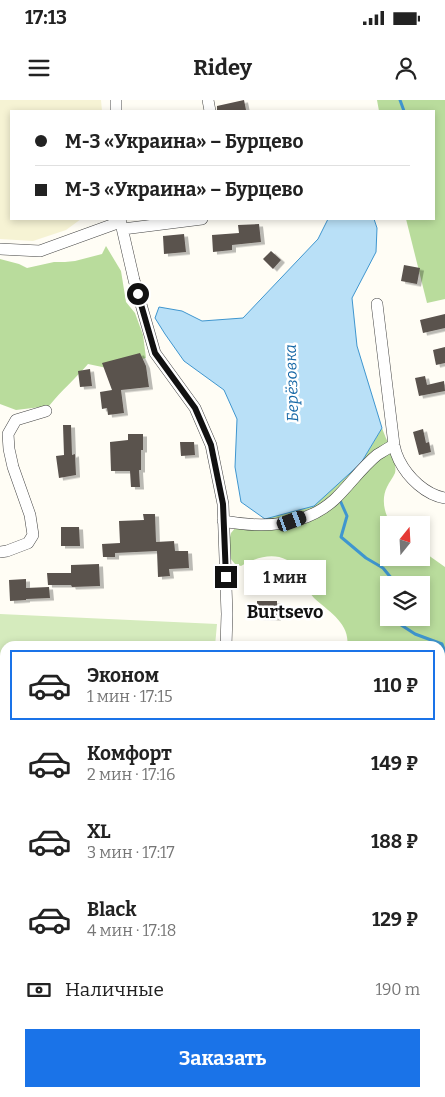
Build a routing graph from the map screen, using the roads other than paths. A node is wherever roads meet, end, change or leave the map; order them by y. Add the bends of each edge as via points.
1 (182, 220) edge
2 (121, 223) edge
3 (0, 249) edge
4 (377, 304) dead end
5 (46, 411) dead end
6 (394, 445) junction
7 (445, 498) edge
8 (223, 521) junction
9 (0, 552) edge
10 (226, 641) edge

1 - 2 street
2 - 3 street via 40,251
2 - 8 street via 155,353 195,408 211,445 223,504
4 - 6 street
5 - 9 street via 16,420 8,434 12,467 30,515 33,534 28,543
6 - 7 street via 407,473 421,487
6 - 8 street via 377,455 332,501 312,514 271,525
8 - 10 street

